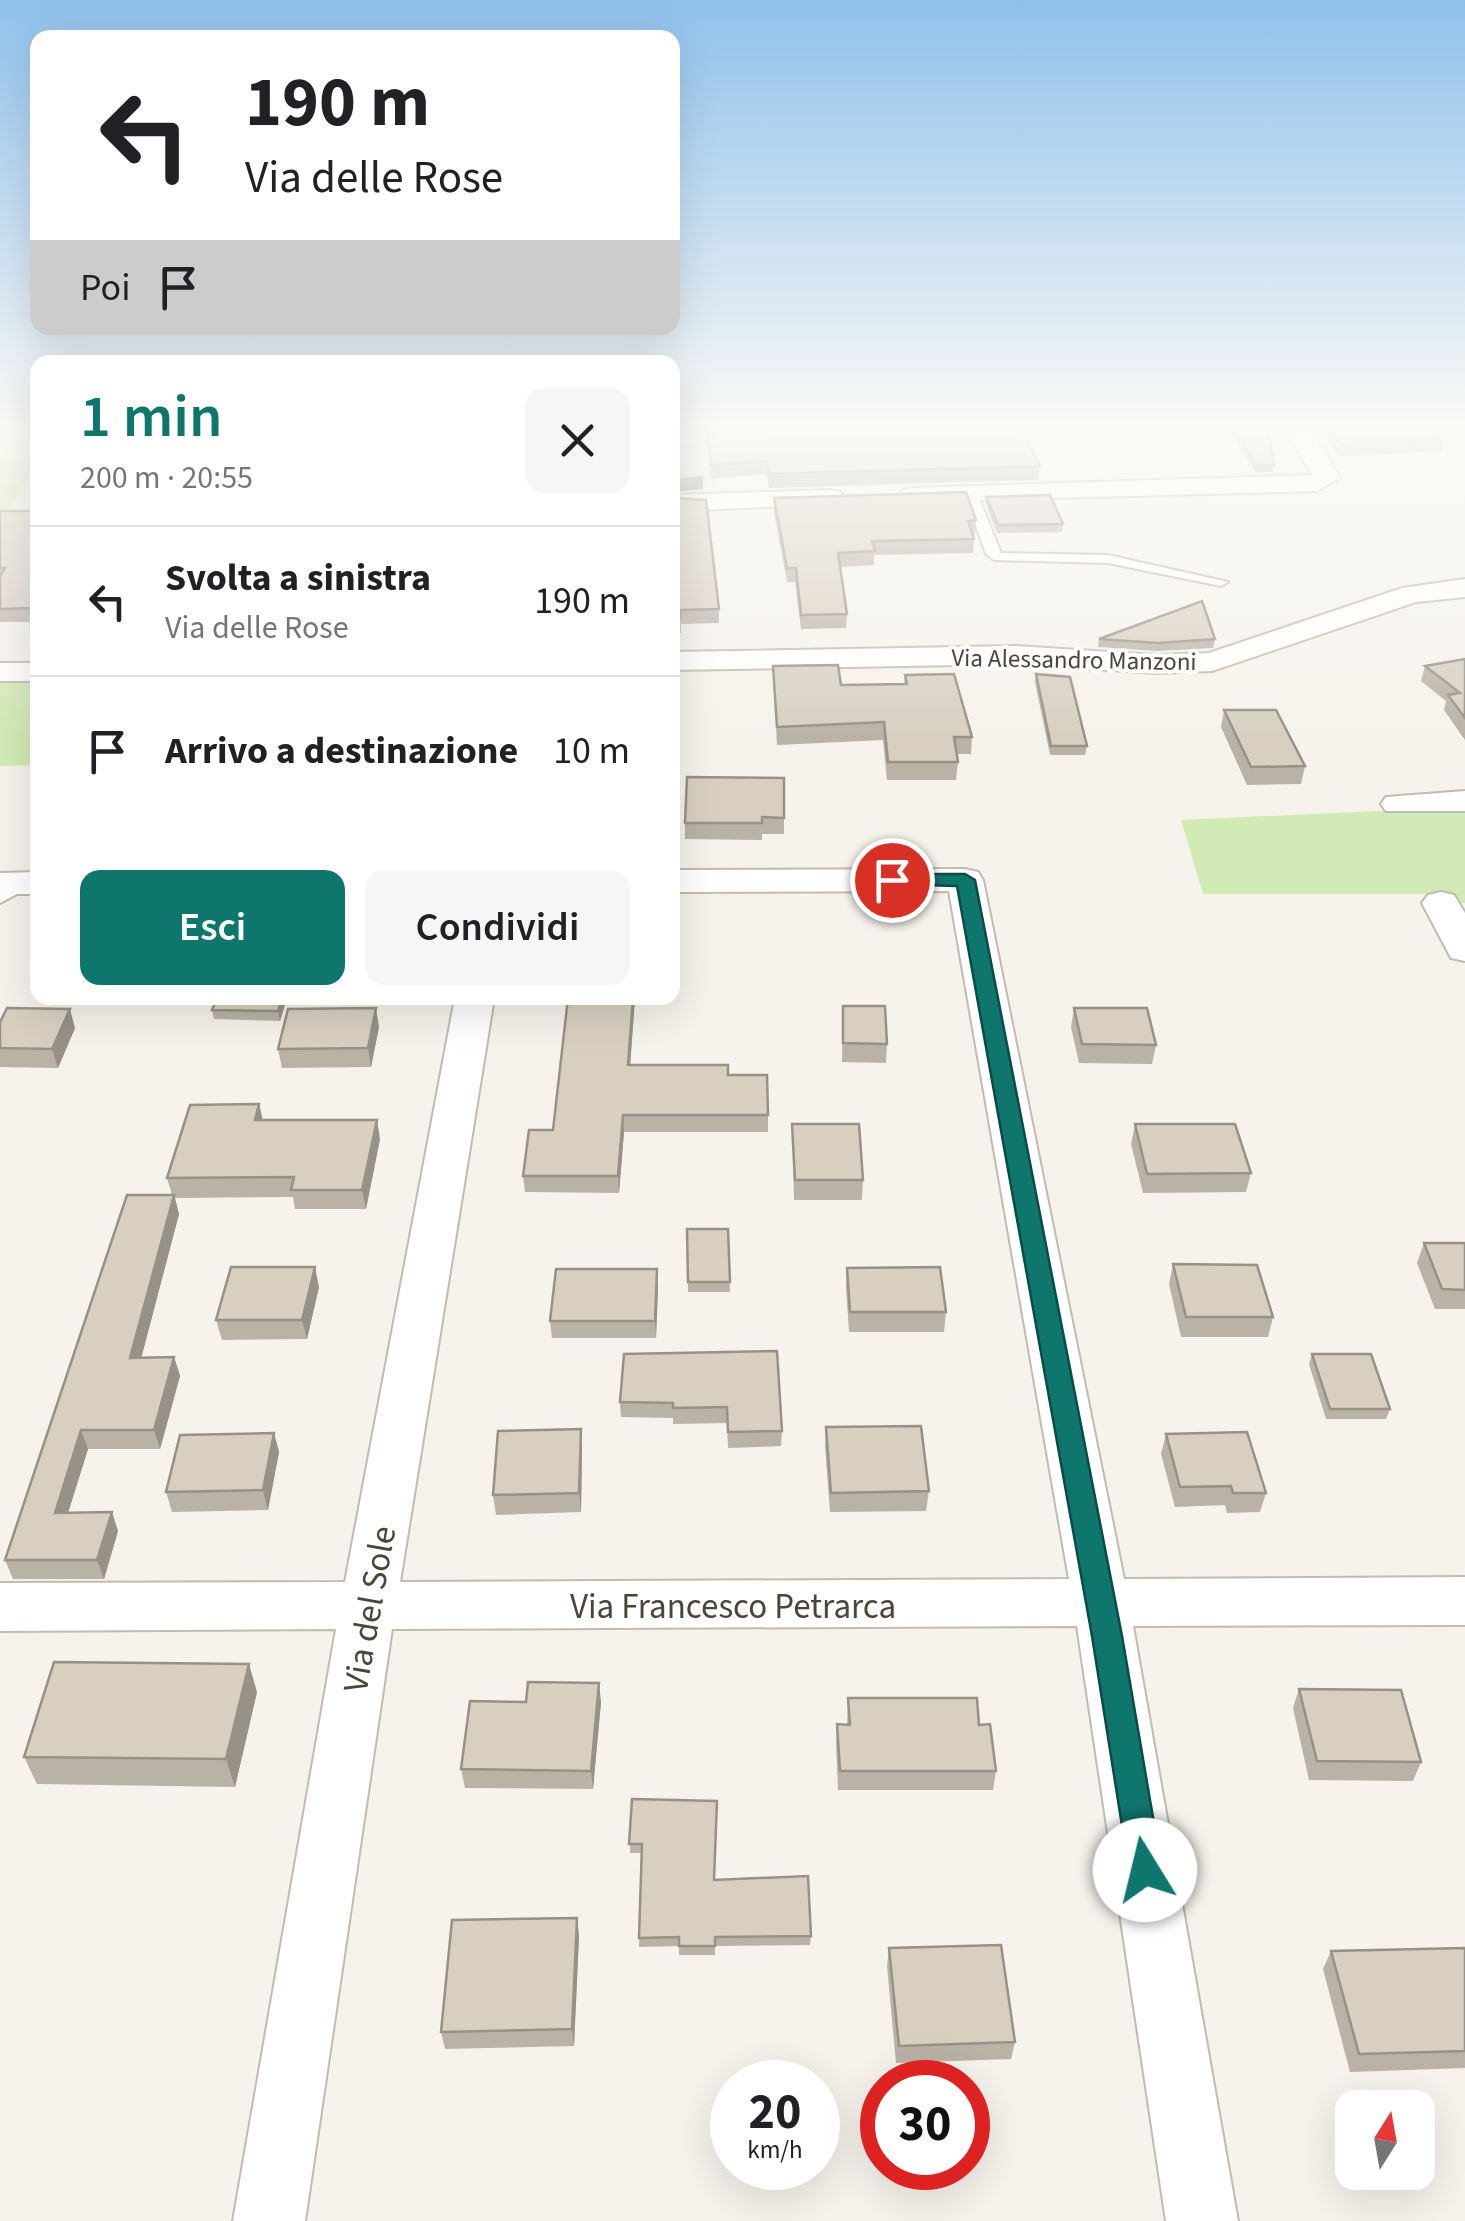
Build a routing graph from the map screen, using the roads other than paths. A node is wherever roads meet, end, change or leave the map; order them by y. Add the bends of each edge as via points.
1 (984, 530) edge
2 (1222, 582) dead end
3 (1465, 588) edge
4 (680, 661) edge
5 (0, 672) edge
6 (30, 672) edge
7 (1465, 801) edge
8 (1398, 804) dead end
9 (680, 881) edge
10 (30, 883) edge
11 (0, 892) edge
12 (1441, 904) dead end
13 (1465, 950) edge
14 (473, 1005) edge
15 (1465, 1602) edge
16 (1101, 1605) junction
17 (0, 1607) edge
18 (369, 1607) junction
19 (269, 2221) edge
20 (1202, 2221) edge

1 - 2 lane via 998,557 1108,559
3 - 4 street, Via Alessandro Manzoni via 1412,594 1212,662 1016,655
5 - 6 street
7 - 8 street
9 - 16 street via 965,880
10 - 11 street via 4,884
12 - 13 street
14 - 18 street, Via del Sole
15 - 16 street, Via Francesco Petrarca
16 - 18 street, Via Francesco Petrarca
16 - 20 street
17 - 18 street, Via Francesco Petrarca
18 - 19 street, Via del Sole

